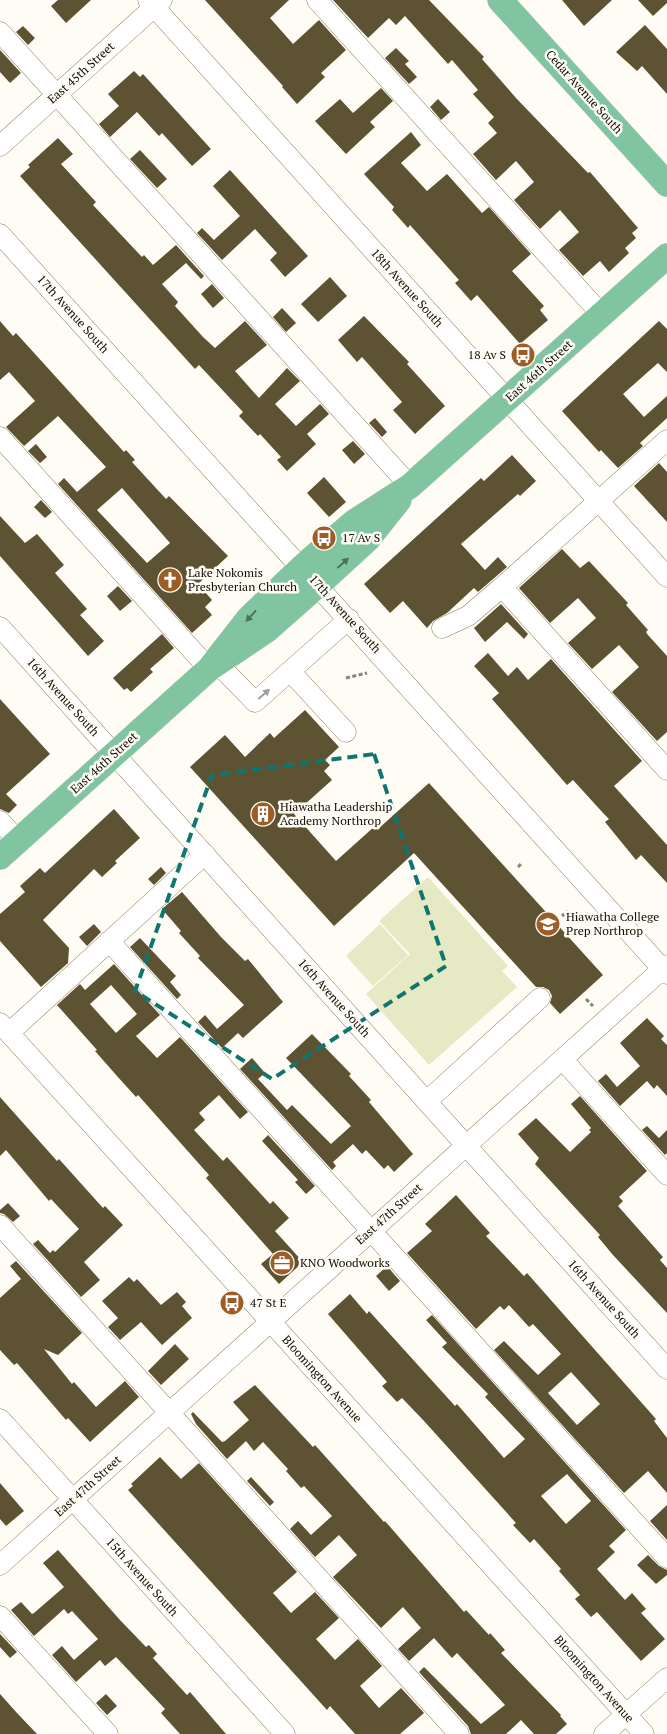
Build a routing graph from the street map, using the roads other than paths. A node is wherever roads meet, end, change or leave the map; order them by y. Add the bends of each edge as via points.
1 (317, 0) edge
2 (500, 0) edge
3 (155, 2) edge
4 (0, 32) edge
5 (57, 95) junction
6 (0, 146) edge
7 (667, 184) edge
8 (0, 234) edge
9 (667, 256) edge
10 (602, 315) junction
11 (508, 399) junction
12 (0, 437) edge
13 (667, 440) edge
14 (410, 486) junction
15 (599, 501) junction
16 (310, 576) junction
17 (667, 577) edge
18 (502, 588) junction
19 (349, 619) junction
20 (0, 627) edge
21 (442, 628) dead end
22 (213, 666) junction
23 (290, 671) junction
24 (346, 732) dead end
25 (114, 754) junction
26 (667, 770) edge
27 (0, 821) edge
28 (9, 849) edge
29 (205, 854) junction
30 (109, 941) junction
31 (665, 969) edge
32 (540, 998) dead end
33 (4, 1028) edge
34 (562, 1059) junction
35 (427, 1100) junction
36 (466, 1145) junction
37 (667, 1175) edge
38 (0, 1226) edge
39 (372, 1230) junction
40 (270, 1321) junction
41 (667, 1369) edge
42 (168, 1412) junction
43 (0, 1419) edge
44 (72, 1500) junction
45 (667, 1558) edge
46 (0, 1565) edge
47 (0, 1616) edge
48 (667, 1678) edge
49 (626, 1714) junction
50 (108, 1734) edge
51 (285, 1734) edge
52 (458, 1734) edge
53 (604, 1734) edge
54 (644, 1734) edge

1 - 10 street
2 - 7 main road, Cedar Avenue South
3 - 5 street, East 45th Street
3 - 11 street, 18th Avenue South
4 - 5 street
5 - 6 street, East 45th Street
5 - 14 street
8 - 16 street, 17th Avenue South
9 - 10 main road, East 46th Street
10 - 11 main road, East 46th Street
11 - 14 main road, East 46th Street
11 - 15 street, 18th Avenue South
12 - 22 street
13 - 15 street
14 - 16 main road, East 46th Street via 368,539
15 - 17 street, 18th Avenue South
15 - 18 street
16 - 19 street, 17th Avenue South
16 - 22 main road, East 46th Street via 249,618
18 - 21 street via 468,616
18 - 26 street
19 - 23 street
19 - 31 street, 17th Avenue South
20 - 25 street, 16th Avenue South
22 -> 23 street via 255,702
22 - 25 main road, East 46th Street
23 - 24 street
25 - 28 main road, East 46th Street
25 - 29 street, 16th Avenue South
27 - 28 street
29 - 30 street
29 - 35 street, 16th Avenue South
30 - 33 street
30 - 39 street
31 - 34 street, East 47th Street
32 - 35 street
33 - 40 street, Bloomington Avenue
34 - 36 street, East 47th Street
34 - 37 street
35 - 36 street, 16th Avenue South
36 - 39 street, East 47th Street
36 - 41 street, 16th Avenue South
38 - 42 street
39 - 40 street, East 47th Street
39 - 45 street
40 - 42 street, East 47th Street
40 - 49 street, Bloomington Avenue
42 - 44 street, East 47th Street
42 - 52 street
43 - 44 street, 15th Avenue South
44 - 46 street, East 47th Street
44 - 51 street, 15th Avenue South
47 - 50 street
48 - 49 street
49 - 53 street
49 - 54 street, Bloomington Avenue

